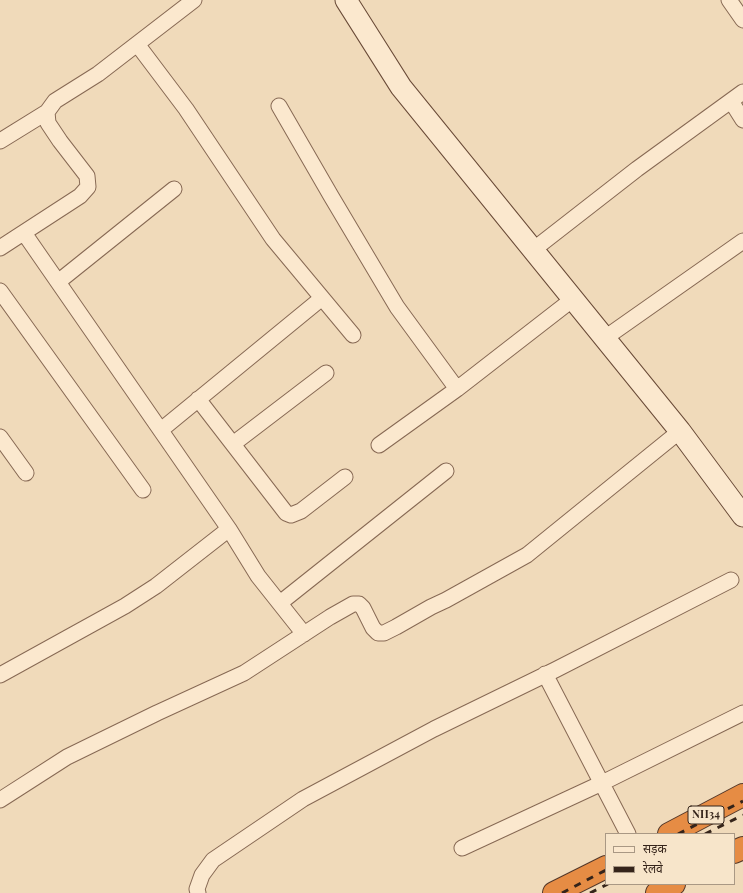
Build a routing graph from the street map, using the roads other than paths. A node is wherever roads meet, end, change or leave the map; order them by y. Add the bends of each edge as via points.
1 (194, 0) edge
2 (346, 0) edge
3 (729, 0) edge
4 (743, 20) edge
5 (137, 44) junction
6 (743, 92) edge
7 (731, 101) junction
8 (279, 106) dead end
9 (47, 112) junction
10 (743, 120) edge
11 (0, 140) edge
12 (174, 189) dead end
13 (24, 233) junction
14 (743, 241) edge
15 (0, 248) edge
16 (533, 250) junction
17 (58, 282) junction
18 (0, 291) edge
19 (322, 298) junction
20 (573, 299) junction
21 (353, 335) dead end
22 (604, 338) junction
23 (326, 373) dead end
24 (457, 389) junction
25 (198, 399) junction
26 (161, 430) junction
27 (680, 431) junction
28 (0, 437) edge
29 (233, 444) junction
30 (379, 445) dead end
31 (446, 471) dead end
32 (26, 474) dead end
33 (345, 477) dead end
34 (143, 490) dead end
35 (743, 516) edge
36 (229, 529) junction
37 (731, 580) dead end
38 (280, 602) junction
39 (304, 634) junction
40 (545, 674) junction
41 (0, 675) edge
42 (743, 713) edge
43 (602, 783) junction
44 (743, 796) edge
45 (0, 800) edge
46 (627, 833) edge
47 (671, 833) edge
48 (462, 848) dead end
49 (605, 868) edge
50 (672, 885) edge
51 (198, 893) edge
52 (554, 893) edge
53 (657, 893) edge

1 - 5 street
2 - 16 street via 401,87
3 - 4 street
5 - 9 street via 98,74 55,101
5 - 19 street via 186,109 273,239
6 - 7 street
7 - 10 street
7 - 16 street via 637,169
8 - 24 street via 397,307
9 - 11 street
9 - 13 street via 48,123 87,176 88,187 80,196
12 - 17 street
13 - 15 street
13 - 17 street
14 - 22 street
16 - 20 street
17 - 26 street
18 - 34 street
19 - 21 street
19 - 25 street
20 - 22 street
20 - 24 street
22 - 27 street
23 - 29 street
24 - 30 street
25 - 26 street
25 - 29 street
26 - 36 street
27 - 35 street
27 - 39 street via 527,555 396,627 378,633 364,608 359,604 353,604
28 - 32 street
29 - 33 street via 286,513 291,515 302,511
31 - 38 street
36 - 38 street via 258,576
36 - 41 street via 156,586 125,606
37 - 40 street
38 - 39 street
39 - 45 street via 244,673 67,757
40 - 43 street
40 - 51 street via 434,729 303,799 213,860 202,875
42 - 43 street
43 - 46 street
43 - 48 street
44 - 47 highway, NH34
49 - 52 highway
50 - 53 highway

